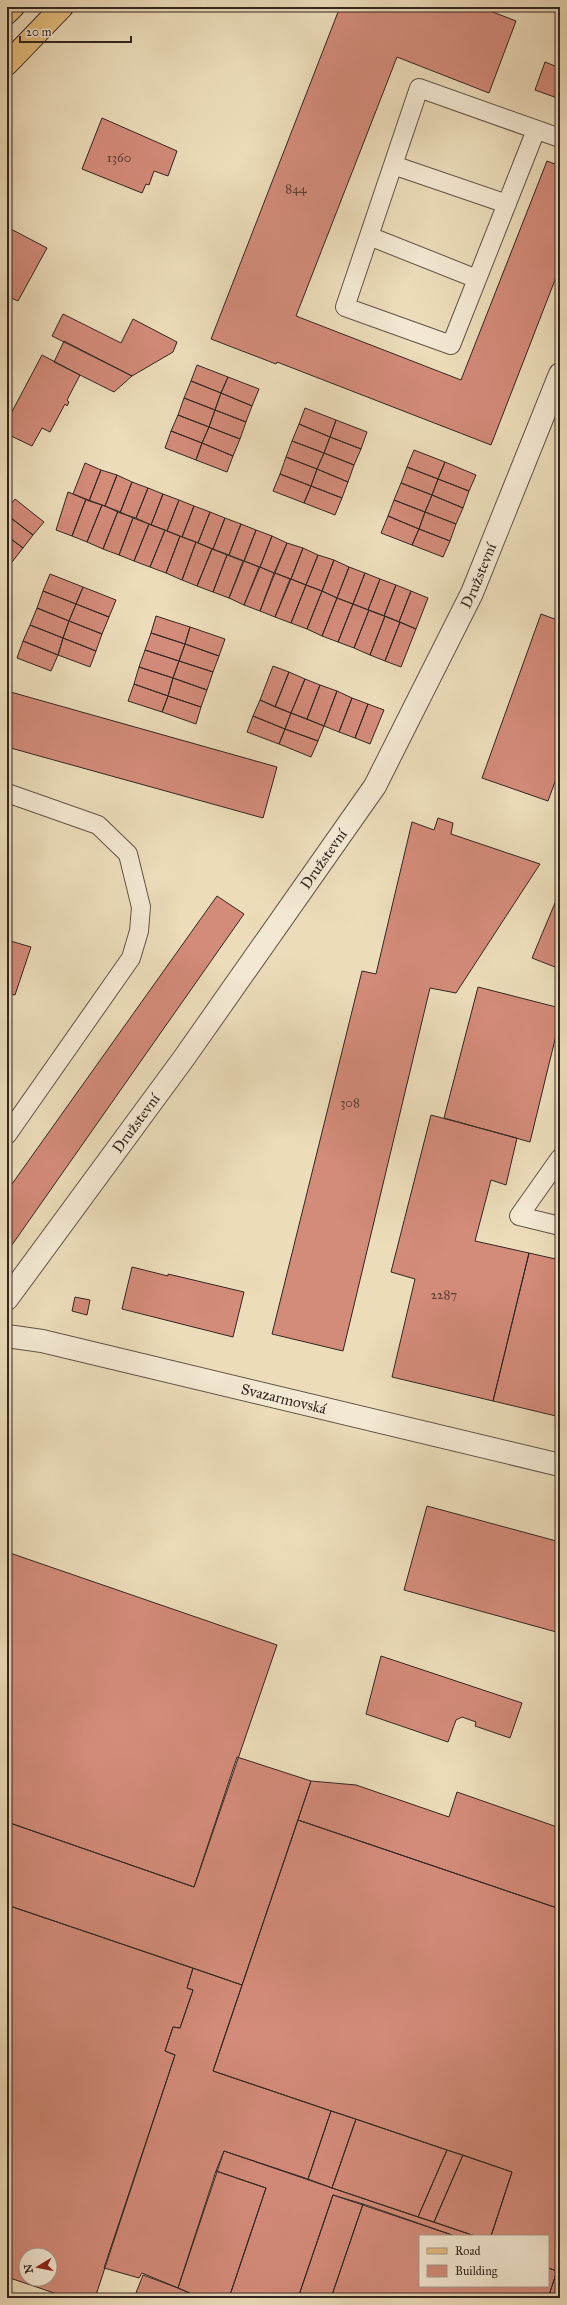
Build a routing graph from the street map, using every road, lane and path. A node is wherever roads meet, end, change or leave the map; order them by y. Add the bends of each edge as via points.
1 (13, 7) edge
2 (62, 7) edge
3 (7, 13) edge
4 (7, 64) edge
5 (536, 130) junction
6 (560, 138) edge
7 (393, 165) junction
8 (507, 204) junction
9 (369, 236) junction
10 (477, 279) junction
11 (560, 374) edge
12 (7, 793) edge
13 (7, 1135) edge
14 (560, 1158) edge
15 (560, 1226) edge
16 (7, 1299) edge
17 (7, 1336) edge
18 (560, 1465) edge

1 - 3 main road
2 - 4 main road
5 - 6 lane
5 - 7 lane via 419,88
5 - 8 lane
7 - 8 lane
7 - 9 lane
8 - 10 lane
9 - 10 lane
9 - 10 lane via 345,307 451,345
11 - 16 street, Družstevní via 472,593 375,786 184,1058
12 - 13 lane via 98,825 128,854 142,907 139,931 131,958
14 - 15 lane via 519,1216
17 - 18 street, Svazarmovská via 42,1341

